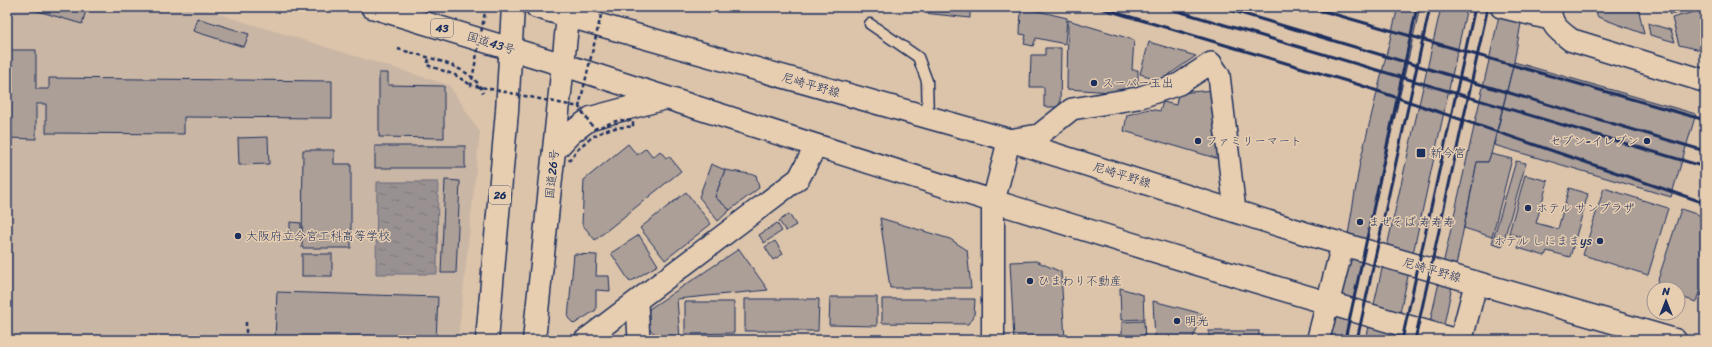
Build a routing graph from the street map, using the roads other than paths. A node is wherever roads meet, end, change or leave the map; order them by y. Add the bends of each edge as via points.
1 (372, 7) edge
2 (513, 7) edge
3 (537, 7) edge
4 (1501, 7) edge
5 (569, 12) edge
6 (1550, 13) edge
7 (870, 24) dead end
8 (512, 50) junction
9 (564, 65) junction
10 (1705, 81) edge
11 (666, 98) junction
12 (928, 118) junction
13 (1009, 140) junction
14 (816, 146) junction
15 (562, 156) junction
16 (994, 202) junction
17 (1235, 211) junction
18 (1343, 244) junction
19 (1476, 282) junction
20 (637, 303) junction
21 (1327, 303) junction
22 (487, 340) edge
23 (534, 340) edge
24 (585, 340) edge
25 (639, 340) edge
26 (994, 340) edge
27 (1318, 340) edge
28 (1455, 340) edge
29 (1461, 340) edge
30 (1675, 340) edge

1 - 8 main road, 国道43号 / 43
2 - 8 main road, 26
3 - 5 main road
4 - 6 street
5 - 9 main road, 国道26号
5 - 12 main road, 尼崎平野線
6 - 10 main road via 1558,30 1571,40
7 - 12 lane via 918,57 927,81
8 - 9 main road, 国道43号 / 43
8 - 22 main road, 26
9 - 11 main road
9 - 15 main road, 国道26号
11 - 14 main road
11 - 15 main road via 592,118 572,133
12 - 13 main road, 尼崎平野線
13 - 16 main road
13 - 17 main road, 尼崎平野線
13 - 17 street via 1039,135 1072,109 1138,98 1178,84 1211,63 1219,75
14 - 16 main road
14 - 20 street via 799,178
15 - 23 main road, 国道26号
16 - 21 main road
16 - 26 main road
17 - 18 main road, 尼崎平野線
18 - 19 main road, 尼崎平野線
18 - 21 main road
19 - 29 main road
19 - 30 main road, 尼崎平野線
20 - 24 street
20 - 25 street
21 - 27 main road
21 - 28 main road

